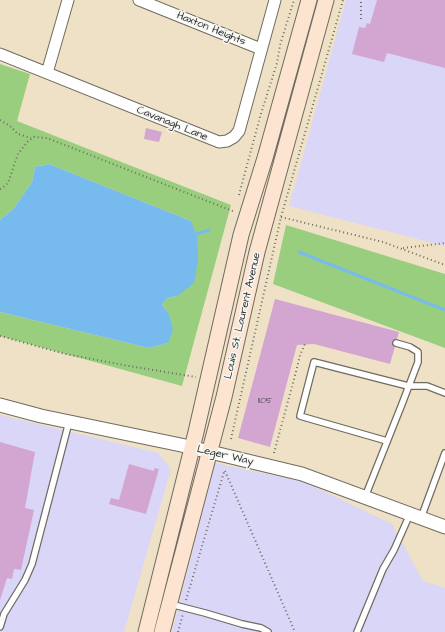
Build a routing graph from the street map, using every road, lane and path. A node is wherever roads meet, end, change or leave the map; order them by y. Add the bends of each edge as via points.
1 (68, 0) edge
2 (139, 0) edge
3 (275, 0) edge
4 (309, 0) edge
5 (326, 0) edge
6 (343, 0) edge
7 (361, 0) edge
8 (361, 19) dead end
9 (261, 49) junction
10 (0, 54) edge
11 (47, 73) junction
12 (0, 120) edge
13 (32, 139) junction
14 (0, 189) edge
15 (234, 212) dead end
16 (281, 217) junction
17 (445, 243) edge
18 (400, 248) junction
19 (445, 265) edge
20 (0, 336) edge
21 (396, 343) dead end
22 (305, 344) dead end
23 (197, 377) dead end
24 (408, 386) junction
25 (445, 393) edge
26 (0, 405) edge
27 (69, 422) junction
28 (231, 439) dead end
29 (387, 441) junction
30 (192, 448) junction
31 (209, 452) junction
32 (274, 453) dead end
33 (445, 453) edge
34 (365, 497) junction
35 (415, 516) junction
36 (445, 527) edge
37 (170, 603) junction
38 (184, 608) junction
39 (0, 627) edge
40 (146, 632) edge
41 (162, 632) edge
42 (178, 632) edge
43 (268, 632) edge
44 (296, 632) edge
45 (357, 632) edge

1 - 11 street
2 - 9 street, Haxton Heights
3 - 9 street, Cavanagh Lane
4 - 30 main road, Louis St. Laurent Avenue via 241,235
5 - 31 main road, Louis St. Laurent Avenue via 257,252
6 - 16 path
7 - 8 path
9 - 11 street, Cavanagh Lane via 239,131 227,141 218,142
10 - 11 street, Cavanagh Lane
12 - 13 path via 18,134
13 - 14 path via 18,154 8,183
13 - 15 path via 47,138
16 - 18 path
16 - 28 path
17 - 18 path
18 - 19 path
20 - 23 path via 65,354
21 - 24 lane via 418,352 418,362
22 - 32 path via 298,361
24 - 25 lane via 427,386
24 - 29 lane
24 - 29 lane via 314,362 300,416
26 - 27 street, Leger Way
27 - 30 street, Leger Way
27 - 39 lane via 32,564 4,614
29 - 34 lane
30 - 31 street, Leger Way
30 - 40 main road, Louis St. Laurent Avenue
31 - 34 street, Leger Way via 302,474
31 - 37 main road, Louis St. Laurent Avenue
33 - 35 lane
34 - 35 street, Leger Way
35 - 36 street, Leger Way
35 - 45 lane via 383,569
37 - 38 lane
37 - 41 main road, Louis St. Laurent Avenue
38 - 42 path
38 - 43 lane
38 - 44 path via 225,471

